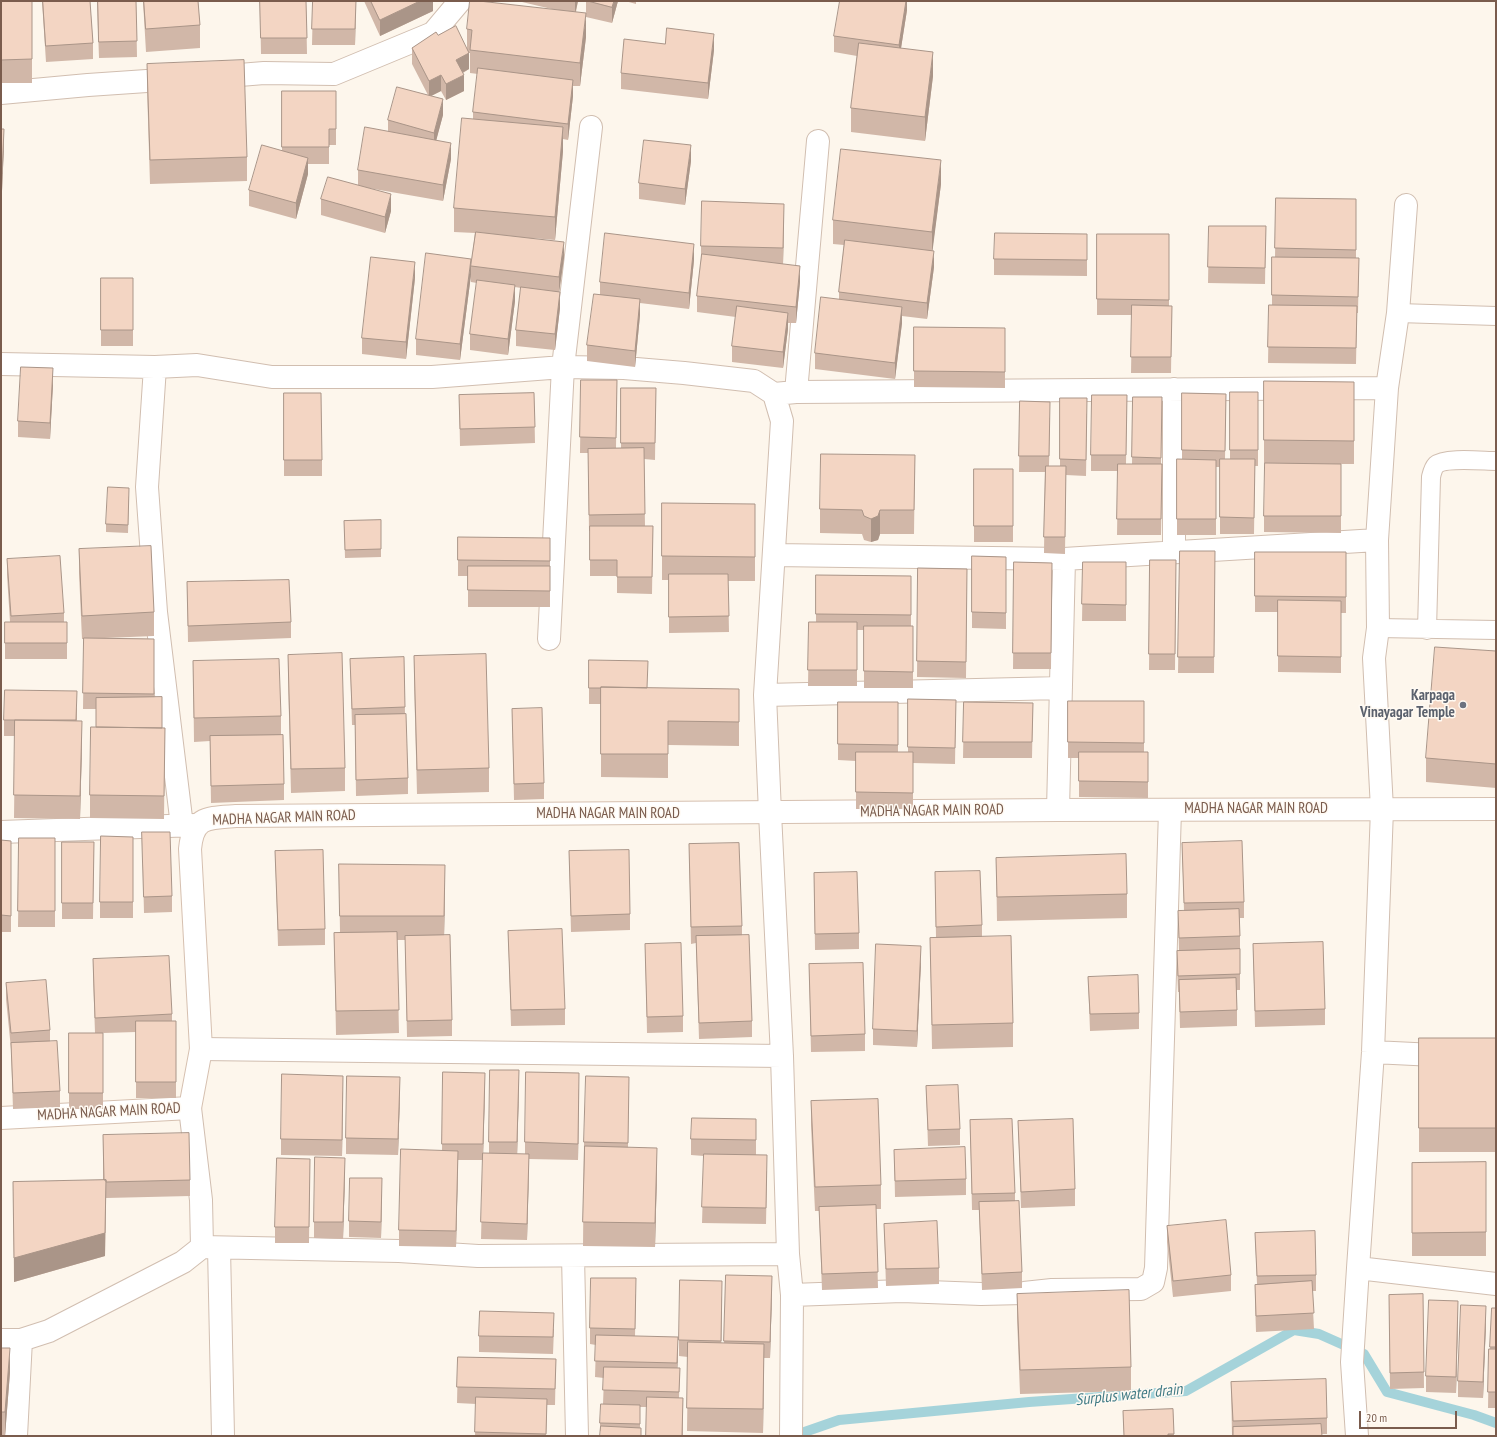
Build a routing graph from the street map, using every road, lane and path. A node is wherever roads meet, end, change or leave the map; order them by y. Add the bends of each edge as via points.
1 (460, 1) edge
2 (1, 93) edge
3 (591, 127) dead end
4 (818, 141) dead end
5 (1406, 205) dead end
6 (1398, 313) junction
7 (1496, 316) edge
8 (1, 364) edge
9 (155, 367) junction
10 (563, 367) junction
11 (1387, 388) junction
12 (1174, 389) junction
13 (785, 393) junction
14 (1496, 461) edge
15 (1377, 540) junction
16 (1174, 552) junction
17 (774, 555) junction
18 (1064, 559) junction
19 (1378, 628) junction
20 (1427, 630) junction
21 (1496, 630) edge
22 (549, 640) dead end
23 (1061, 688) junction
24 (765, 695) junction
25 (1382, 808) junction
26 (1496, 809) edge
27 (1058, 810) junction
28 (1170, 810) junction
29 (770, 813) junction
30 (189, 826) junction
31 (1, 832) edge
32 (201, 1049) junction
33 (1373, 1052) junction
34 (782, 1056) junction
35 (1496, 1058) edge
36 (190, 1108) junction
37 (1, 1118) edge
38 (211, 1247) junction
39 (788, 1254) junction
40 (572, 1256) junction
41 (1358, 1268) junction
42 (1496, 1284) edge
43 (792, 1295) junction
44 (11, 1340) edge
45 (791, 1426) edge
46 (16, 1436) edge
47 (223, 1436) edge
48 (577, 1436) edge
49 (1357, 1436) edge

1 - 2 street via 433,33 334,74 257,74
3 - 10 street
4 - 13 street
5 - 6 street
6 - 7 lane
6 - 11 street
8 - 9 street
9 - 10 street via 197,365 272,378 432,377
9 - 30 street via 147,487 156,612
10 - 13 street via 624,368 754,381
10 - 22 street
11 - 12 street
11 - 15 street
12 - 13 street
12 - 16 street
13 - 17 street
14 - 20 lane via 1449,461 1434,467 1431,477
15 - 16 street
15 - 19 street
16 - 18 street
17 - 18 street
17 - 24 street
18 - 23 street
19 - 20 lane
19 - 25 street via 1374,658
20 - 21 lane
23 - 24 street
23 - 27 street
24 - 29 street
25 - 26 street, MADHA NAGAR MAIN ROAD
25 - 28 street, MADHA NAGAR MAIN ROAD
25 - 33 street
27 - 28 street, MADHA NAGAR MAIN ROAD
27 - 29 street, MADHA NAGAR MAIN ROAD
28 - 43 street via 1156,1260 1153,1282 1141,1289 989,1294 902,1292
29 - 30 street, MADHA NAGAR MAIN ROAD via 236,816 212,818
29 - 34 street
30 - 31 street
30 - 32 street, MADHA NAGAR MAIN ROAD
32 - 34 street
32 - 36 street, MADHA NAGAR MAIN ROAD
33 - 35 street
33 - 41 street
34 - 39 street
36 - 37 street, MADHA NAGAR MAIN ROAD
36 - 38 street via 201,1200
38 - 40 street via 478,1256
38 - 44 street via 49,1331
38 - 47 street
39 - 40 street
39 - 43 street
40 - 48 street
41 - 42 street
41 - 49 street via 1352,1362
43 - 45 street
44 - 46 street

